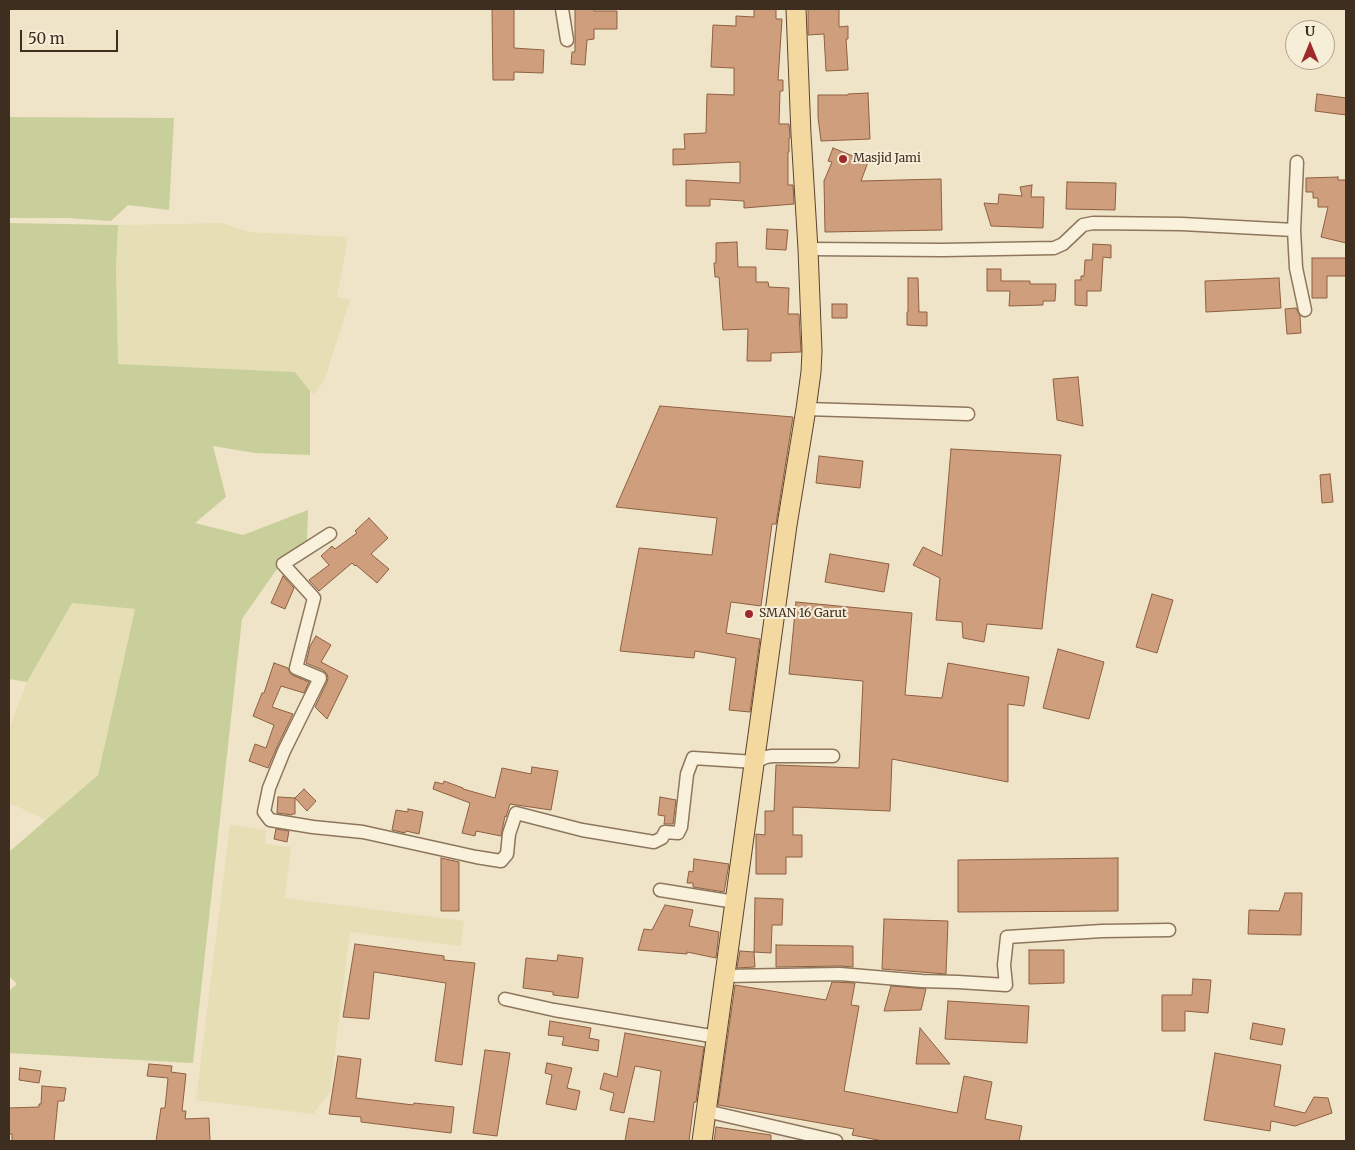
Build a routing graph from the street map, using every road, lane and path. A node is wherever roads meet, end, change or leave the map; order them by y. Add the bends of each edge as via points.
1 (562, 9) edge
2 (796, 9) edge
3 (568, 40) dead end
4 (1297, 162) dead end
5 (1294, 230) junction
6 (808, 249) junction
7 (1304, 310) dead end
8 (806, 409) junction
9 (968, 414) dead end
10 (330, 534) dead end
11 (833, 756) dead end
12 (755, 762) junction
13 (660, 890) dead end
14 (735, 902) junction
15 (1169, 930) dead end
16 (725, 976) junction
17 (505, 999) dead end
18 (716, 1037) junction
19 (706, 1111) junction
20 (702, 1141) edge
21 (836, 1141) edge

1 - 3 street
2 - 6 main road
4 - 5 street
5 - 6 street via 1093,222 1083,225 1054,248
5 - 7 street via 1296,275
6 - 8 main road via 812,351
8 - 9 street
8 - 12 main road
10 - 12 street via 283,564 314,598 296,668 320,678 269,788 264,812 270,820 362,832 501,861 507,854 516,813 582,830 654,842 666,832 678,833 682,827 687,774 693,758
11 - 12 street via 772,756
12 - 14 main road
13 - 14 street
14 - 16 main road
15 - 16 street via 1008,937 1004,965 1006,985 840,974
16 - 18 main road
17 - 18 street
18 - 19 main road
19 - 20 main road
19 - 21 street

